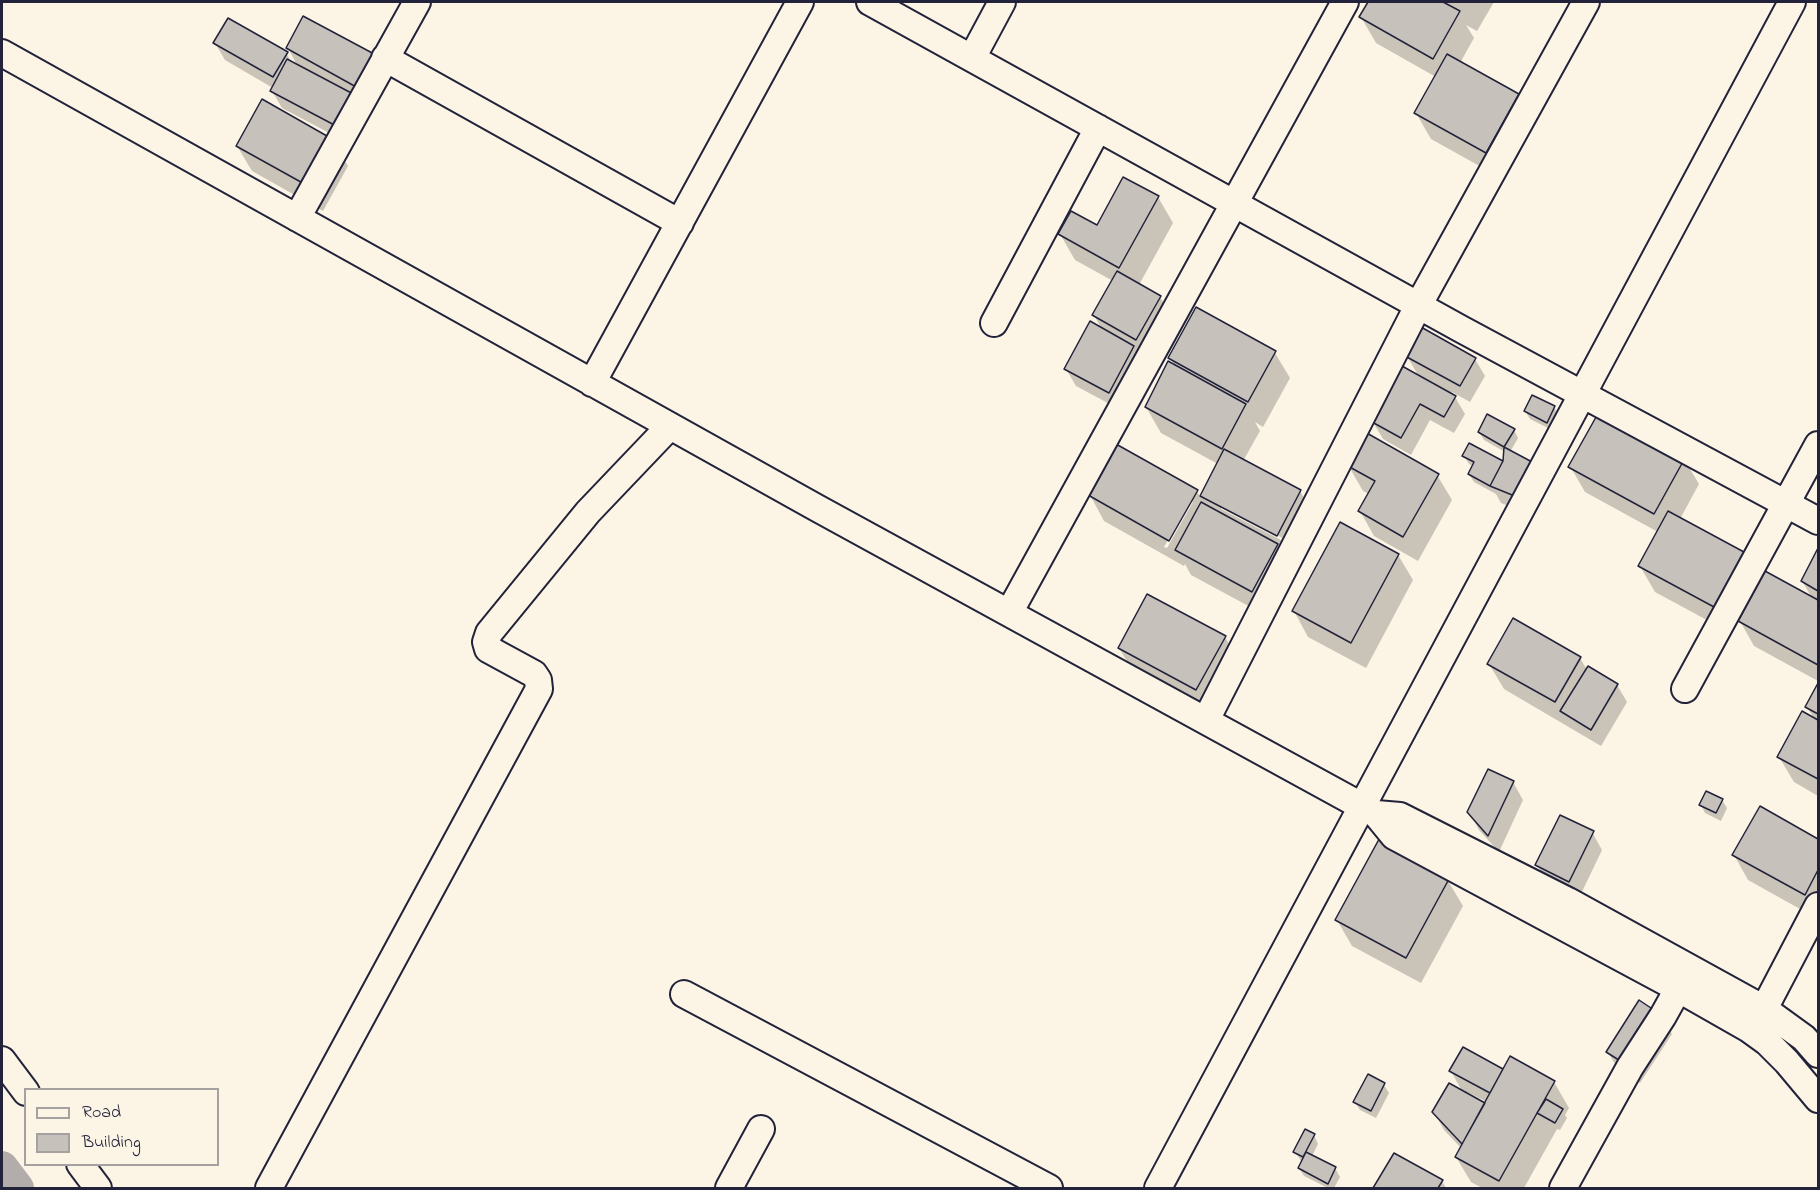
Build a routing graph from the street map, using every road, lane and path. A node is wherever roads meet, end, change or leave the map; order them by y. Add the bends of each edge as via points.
1 (417, 2) edge
2 (800, 2) edge
3 (870, 2) edge
4 (1002, 2) edge
5 (1345, 2) edge
6 (1586, 2) edge
7 (1792, 2) edge
8 (2, 53) edge
9 (385, 58) junction
10 (972, 58) junction
11 (1098, 128) junction
12 (1234, 204) junction
13 (297, 218) junction
14 (680, 223) junction
15 (1418, 306) junction
16 (994, 323) dead end
17 (592, 383) junction
18 (1582, 394) junction
19 (670, 426) junction
20 (1818, 445) edge
21 (1787, 504) junction
22 (1818, 521) edge
23 (1009, 613) junction
24 (1685, 689) dead end
25 (1206, 720) junction
26 (1369, 810) junction
27 (1818, 906) edge
28 (1678, 989) junction
29 (684, 994) dead end
30 (1756, 1019) junction
31 (1818, 1054) edge
32 (2, 1060) edge
33 (24, 1089) edge
34 (1818, 1099) edge
35 (761, 1129) dead end
36 (82, 1166) edge
37 (98, 1188) edge
38 (269, 1188) edge
39 (729, 1188) edge
40 (1049, 1188) edge
41 (1158, 1188) edge
42 (1563, 1188) edge

1 - 9 street
2 - 14 street
3 - 10 street
4 - 10 street
5 - 12 street
6 - 15 street
7 - 18 street
8 - 13 street
9 - 13 street
9 - 14 street
10 - 11 street
11 - 12 street
11 - 16 street
12 - 15 street
12 - 23 street
13 - 17 street
14 - 17 street
15 - 18 street
15 - 25 street
17 - 19 street
18 - 21 street
18 - 26 street
19 - 23 street
19 - 38 street via 588,512 489,633 488,649 534,674 539,689
20 - 21 street
21 - 22 street
21 - 24 street
23 - 25 street
25 - 26 street
26 - 28 street via 1394,836
26 - 30 street via 1400,816 1568,901
26 - 41 street
27 - 30 street
28 - 30 street
28 - 42 street
29 - 40 street
30 - 31 street via 1804,1038
30 - 34 street via 1767,1042
32 - 33 street
35 - 39 street
36 - 37 street

